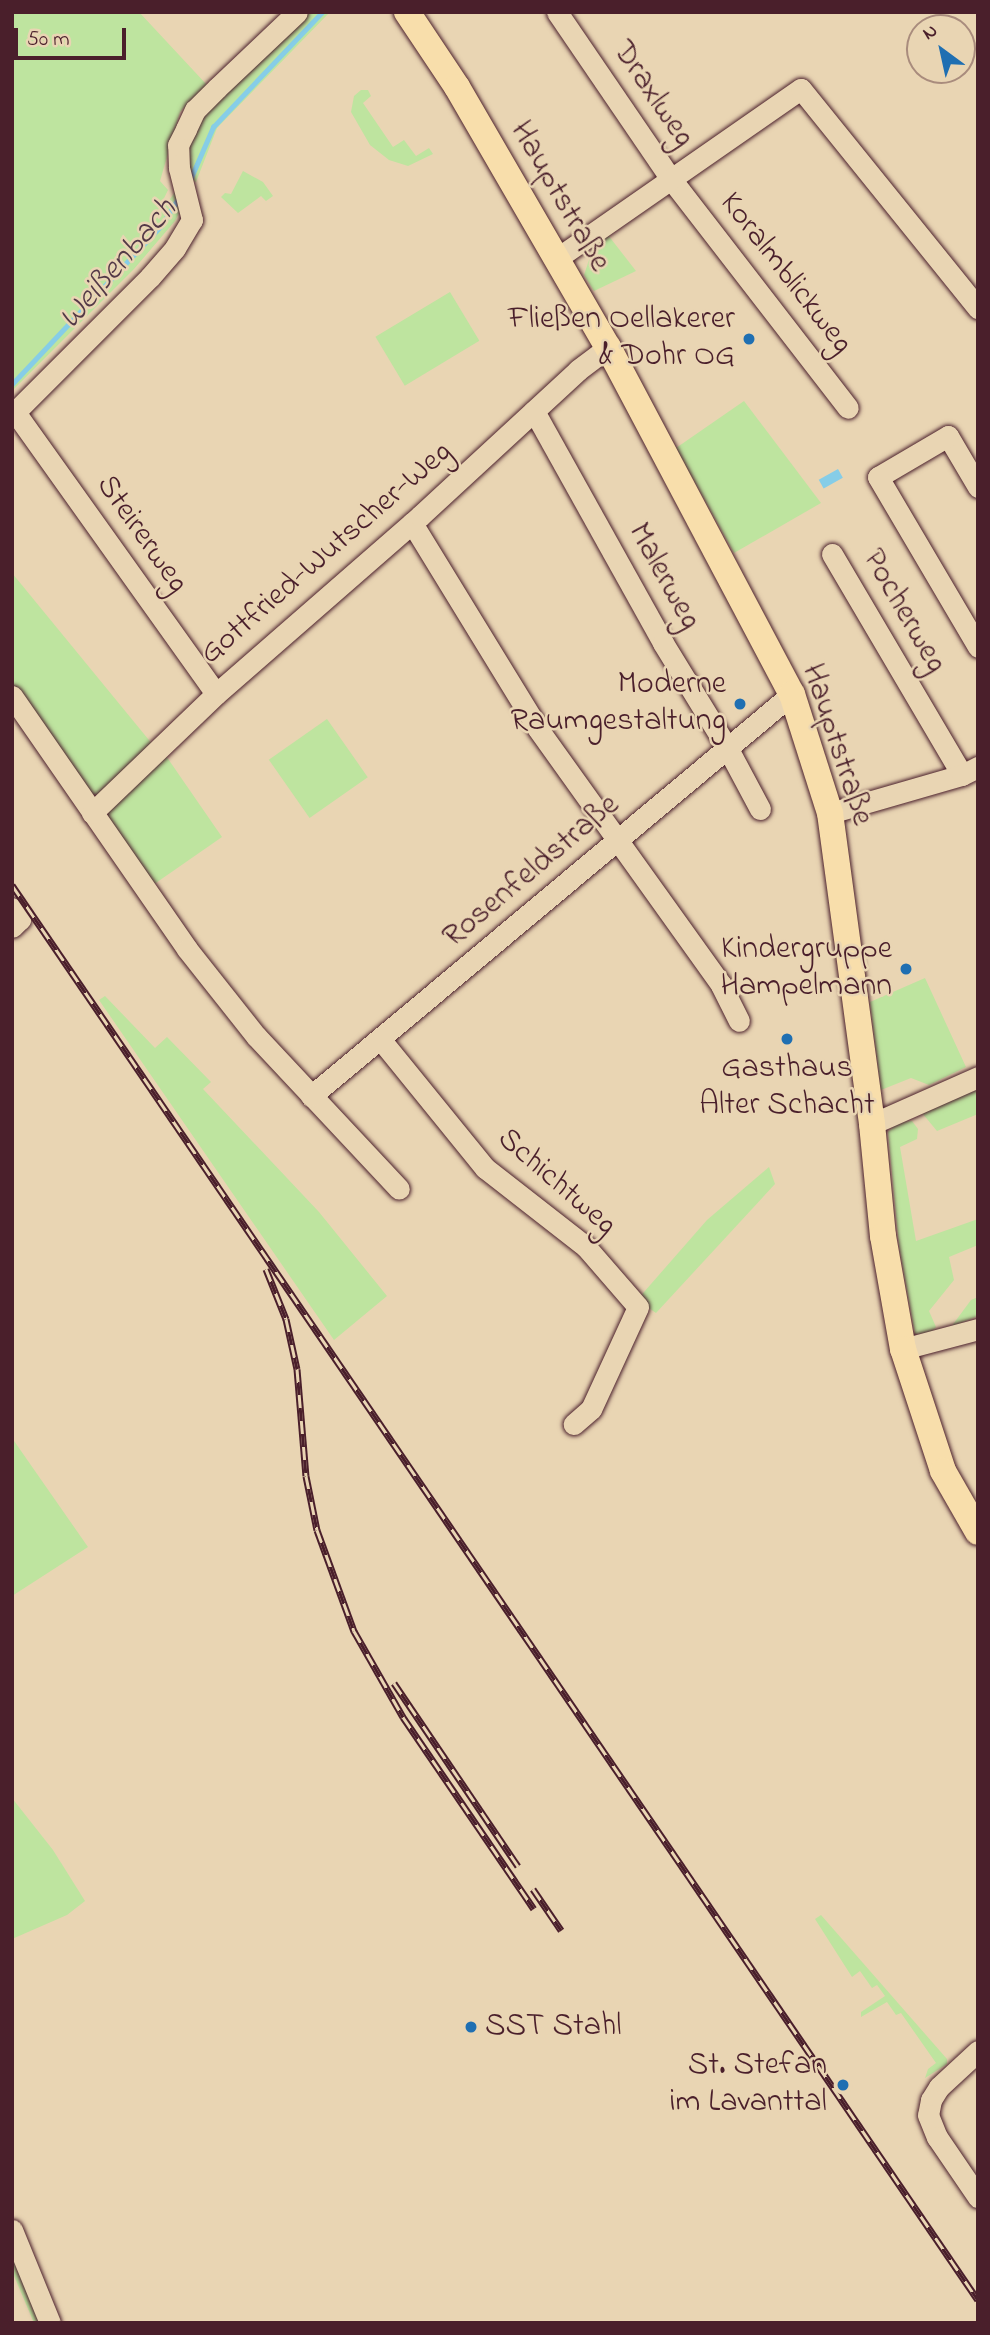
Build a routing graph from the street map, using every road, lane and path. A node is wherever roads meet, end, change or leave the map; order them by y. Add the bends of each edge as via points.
1 (297, 12) edge
2 (407, 12) edge
3 (557, 12) edge
4 (671, 179) junction
5 (556, 258) junction
6 (978, 308) edge
7 (608, 347) junction
8 (848, 408) dead end
9 (534, 411) junction
10 (14, 414) edge
11 (978, 487) edge
12 (412, 523) junction
13 (832, 554) dead end
14 (978, 647) edge
15 (216, 694) junction
16 (792, 694) junction
17 (12, 695) edge
18 (728, 750) junction
19 (970, 771) edge
20 (760, 809) dead end
21 (92, 813) junction
22 (830, 813) junction
23 (619, 840) junction
24 (12, 908) edge
25 (12, 927) edge
26 (739, 1021) dead end
27 (381, 1040) junction
28 (978, 1077) edge
29 (311, 1096) junction
30 (872, 1124) junction
31 (399, 1189) dead end
32 (978, 1329) edge
33 (903, 1349) junction
34 (574, 1424) dead end
35 (978, 1532) edge
36 (978, 2051) edge
37 (978, 2197) edge
38 (12, 2230) edge
39 (50, 2323) edge

1 - 10 street via 195,110 178,145 192,220 175,248
2 - 5 main road, Hauptstraße via 457,87
3 - 4 street, Draxlweg
4 - 5 street, Koralmblickweg
4 - 6 street, Koralmblickweg via 801,89
4 - 8 street, Koralmblickweg
5 - 7 main road, Hauptstraße
7 - 9 street, Gottfried-Wutscher-Weg
7 - 16 main road, Hauptstraße
9 - 12 street, Gottfried-Wutscher-Weg
9 - 18 street, Malerweg
10 - 15 street, Steirerweg
11 - 14 street via 948,436 878,477
12 - 15 street, Gottfried-Wutscher-Weg
12 - 23 street via 538,729
13 - 19 street, Pocherweg
15 - 21 street, Gottfried-Wutscher-Weg
16 - 18 street, Rosenfeldstraße
16 - 22 main road, Hauptstraße
17 - 21 street
18 - 20 street, Malerweg
18 - 23 street, Rosenfeldstraße
19 - 22 street
21 - 29 street via 187,949
22 - 30 main road, Hauptstraße
23 - 26 street via 721,985
23 - 27 street, Rosenfeldstraße
24 - 25 street via 20,919
27 - 29 street, Rosenfeldstraße
27 - 34 street, Schichtweg via 485,1168 586,1247 638,1307 592,1409
28 - 30 street
29 - 31 street
30 - 33 main road, Hauptstraße via 883,1236
32 - 33 street
33 - 35 main road, Hauptstraße via 943,1471
36 - 37 street via 939,2087 928,2115 937,2137
38 - 39 street

